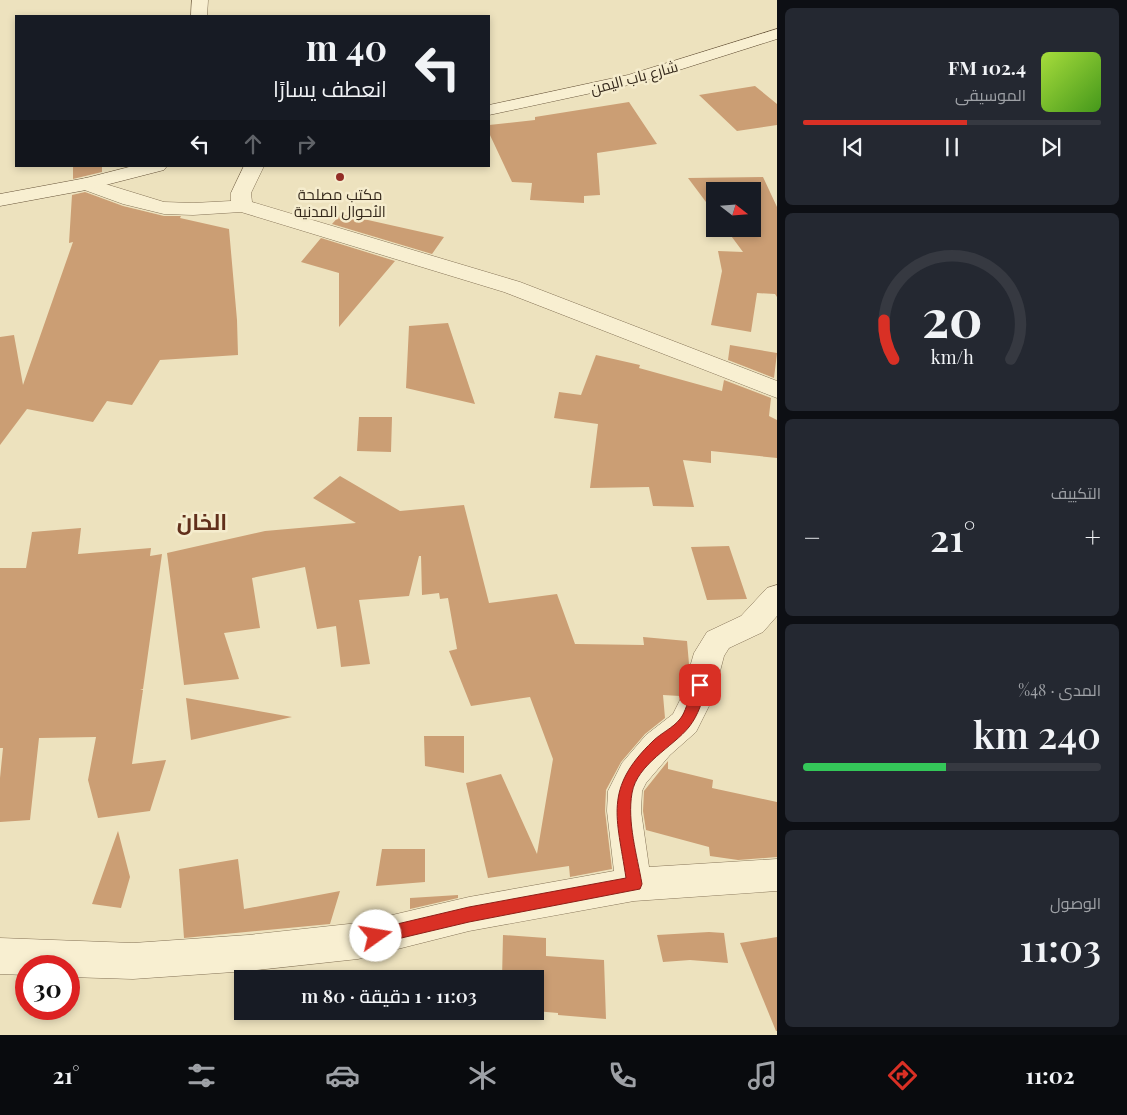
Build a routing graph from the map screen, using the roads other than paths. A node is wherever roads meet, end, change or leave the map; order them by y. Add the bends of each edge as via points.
1 (200, 0) edge
2 (199, 15) edge
3 (777, 34) edge
4 (490, 110) edge
5 (153, 167) edge
6 (253, 167) edge
7 (86, 184) junction
8 (0, 200) edge
9 (242, 206) junction
10 (777, 390) edge
11 (777, 596) edge
12 (777, 875) edge
13 (634, 884) junction
14 (0, 956) edge

1 - 2 street
3 - 4 street, شارع باب اليمن via 632,79
5 - 7 street
6 - 9 street via 240,193
7 - 8 street
7 - 9 street via 143,203 174,209
9 - 10 street via 512,287
11 - 13 street via 752,624 718,640 709,653 697,698 685,723 658,745 634,773 625,790 624,811
12 - 13 street
13 - 14 street via 469,914 358,941 248,953 133,960

